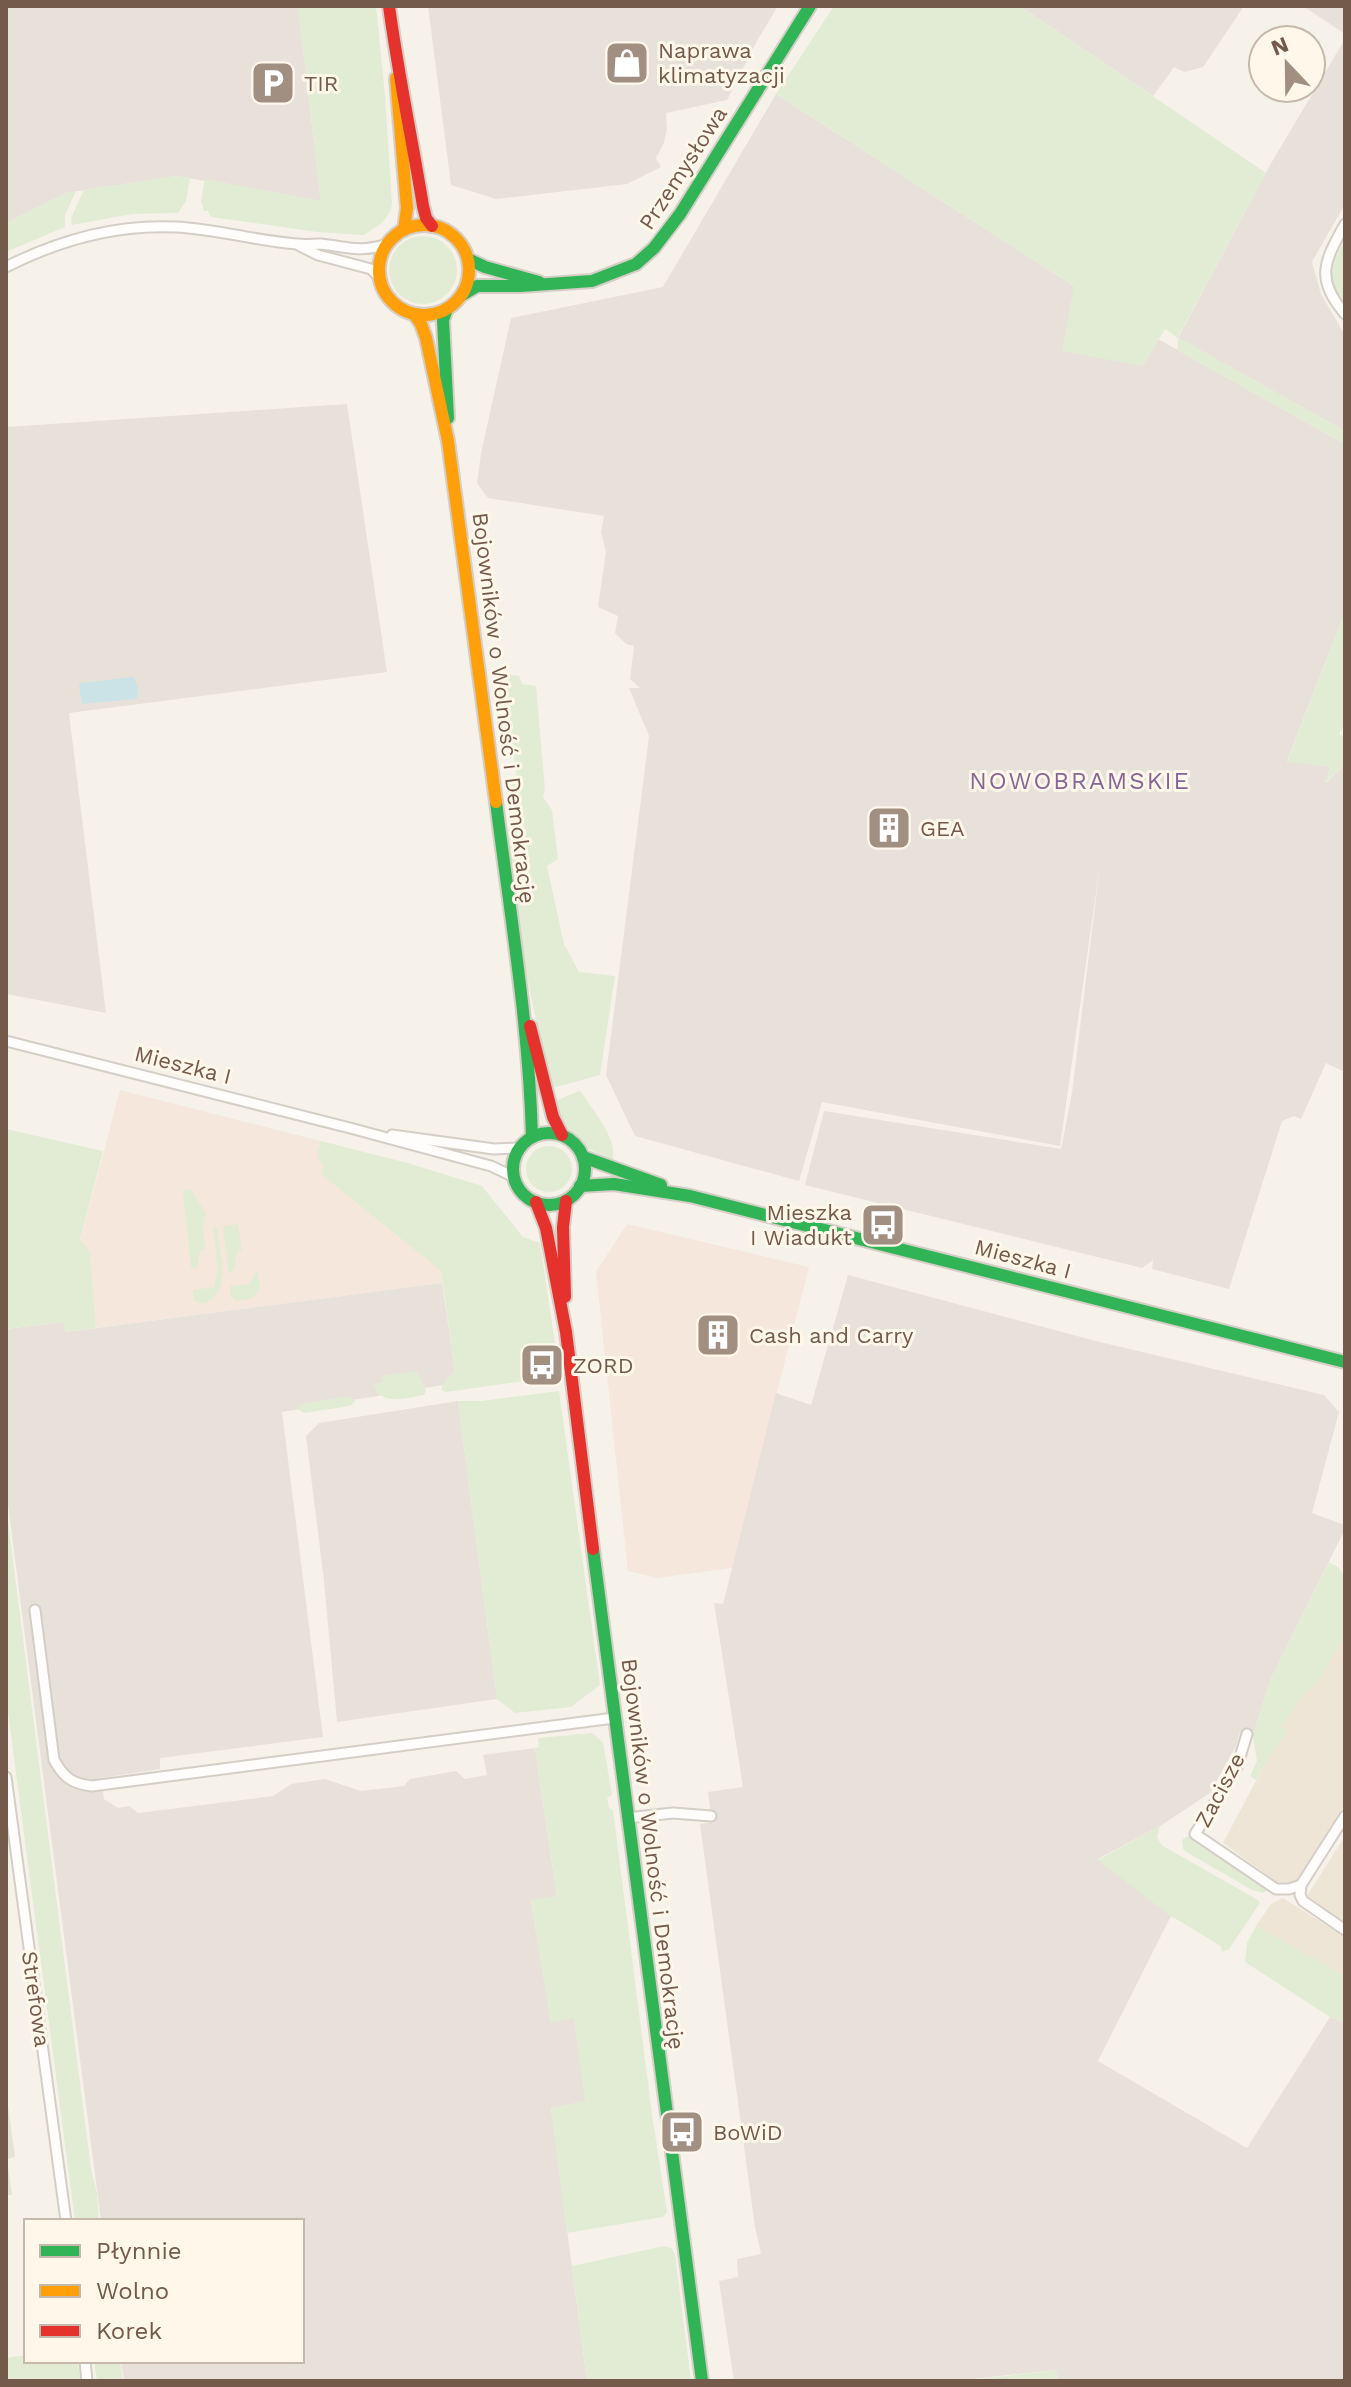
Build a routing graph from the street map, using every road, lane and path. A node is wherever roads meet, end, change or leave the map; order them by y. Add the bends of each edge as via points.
1 (389, 6) edge
2 (810, 6) edge
3 (397, 64) junction
4 (1345, 224) edge
5 (432, 226) junction
6 (404, 230) junction
7 (297, 244) junction
8 (387, 244) junction
9 (468, 259) junction
10 (6, 267) edge
11 (380, 278) junction
12 (542, 284) junction
13 (462, 295) junction
14 (447, 309) junction
15 (414, 314) junction
16 (1345, 314) edge
17 (448, 441) junction
18 (519, 980) junction
19 (6, 1041) edge
20 (350, 1128) junction
21 (562, 1135) junction
22 (532, 1137) junction
23 (519, 1148) junction
24 (583, 1157) junction
25 (514, 1177) junction
26 (580, 1186) junction
27 (690, 1196) junction
28 (566, 1201) junction
29 (536, 1202) junction
30 (566, 1332) junction
31 (1345, 1362) edge
32 (35, 1610) dead end
33 (614, 1718) junction
34 (1247, 1734) dead end
35 (6, 1777) edge
36 (711, 1816) dead end
37 (1345, 1816) edge
38 (627, 1818) junction
39 (1301, 1885) junction
40 (1345, 1930) edge
41 (66, 2219) edge
42 (702, 2381) edge

1 - 3 main road
2 - 12 main road, Przemysłowa via 654,248 636,264 606,277
3 - 5 main road via 423,206
3 - 6 main road
4 - 16 street via 1329,253 1325,278
5 - 6 main road
5 - 9 main road via 459,241
6 - 8 main road
7 - 8 street via 368,250
7 - 10 street via 191,228 130,228 72,239
7 - 11 street via 371,269
8 - 11 main road
9 - 12 main road, Przemysłowa
9 - 13 main road
11 - 15 main road via 391,300
12 - 13 main road, Przemysłowa via 477,286
13 - 14 main road
14 - 15 main road
14 - 17 main road, Bojowników o Wolność i Demokrację via 443,320
15 - 17 main road, Bojowników o Wolność i Demokrację via 426,338
17 - 18 main road, Bojowników o Wolność i Demokrację
18 - 21 main road, Bojowników o Wolność i Demokrację via 547,1098
18 - 22 main road, Bojowników o Wolność i Demokrację
19 - 20 street, Mieszka I
20 - 23 street, Mieszka I
20 - 25 street, Mieszka I
21 - 22 main road
21 - 24 main road
22 - 23 main road
23 - 25 main road
24 - 26 main road
24 - 27 main road, Mieszka I
25 - 29 main road via 518,1188
26 - 27 main road, Mieszka I via 614,1184
26 - 28 main road
27 - 31 main road, Mieszka I
28 - 29 main road
28 - 30 main road, Bojowników o Wolność i Demokrację
29 - 30 main road, Bojowników o Wolność i Demokrację
30 - 33 main road, Bojowników o Wolność i Demokrację
32 - 33 street via 54,1760 77,1785
33 - 38 main road, Bojowników o Wolność i Demokrację
34 - 39 street, Zacisze via 1237,1767 1195,1834 1276,1889
35 - 41 street, Strefowa
36 - 38 street
37 - 39 street
38 - 42 main road, Bojowników o Wolność i Demokrację
39 - 40 street via 1303,1901

